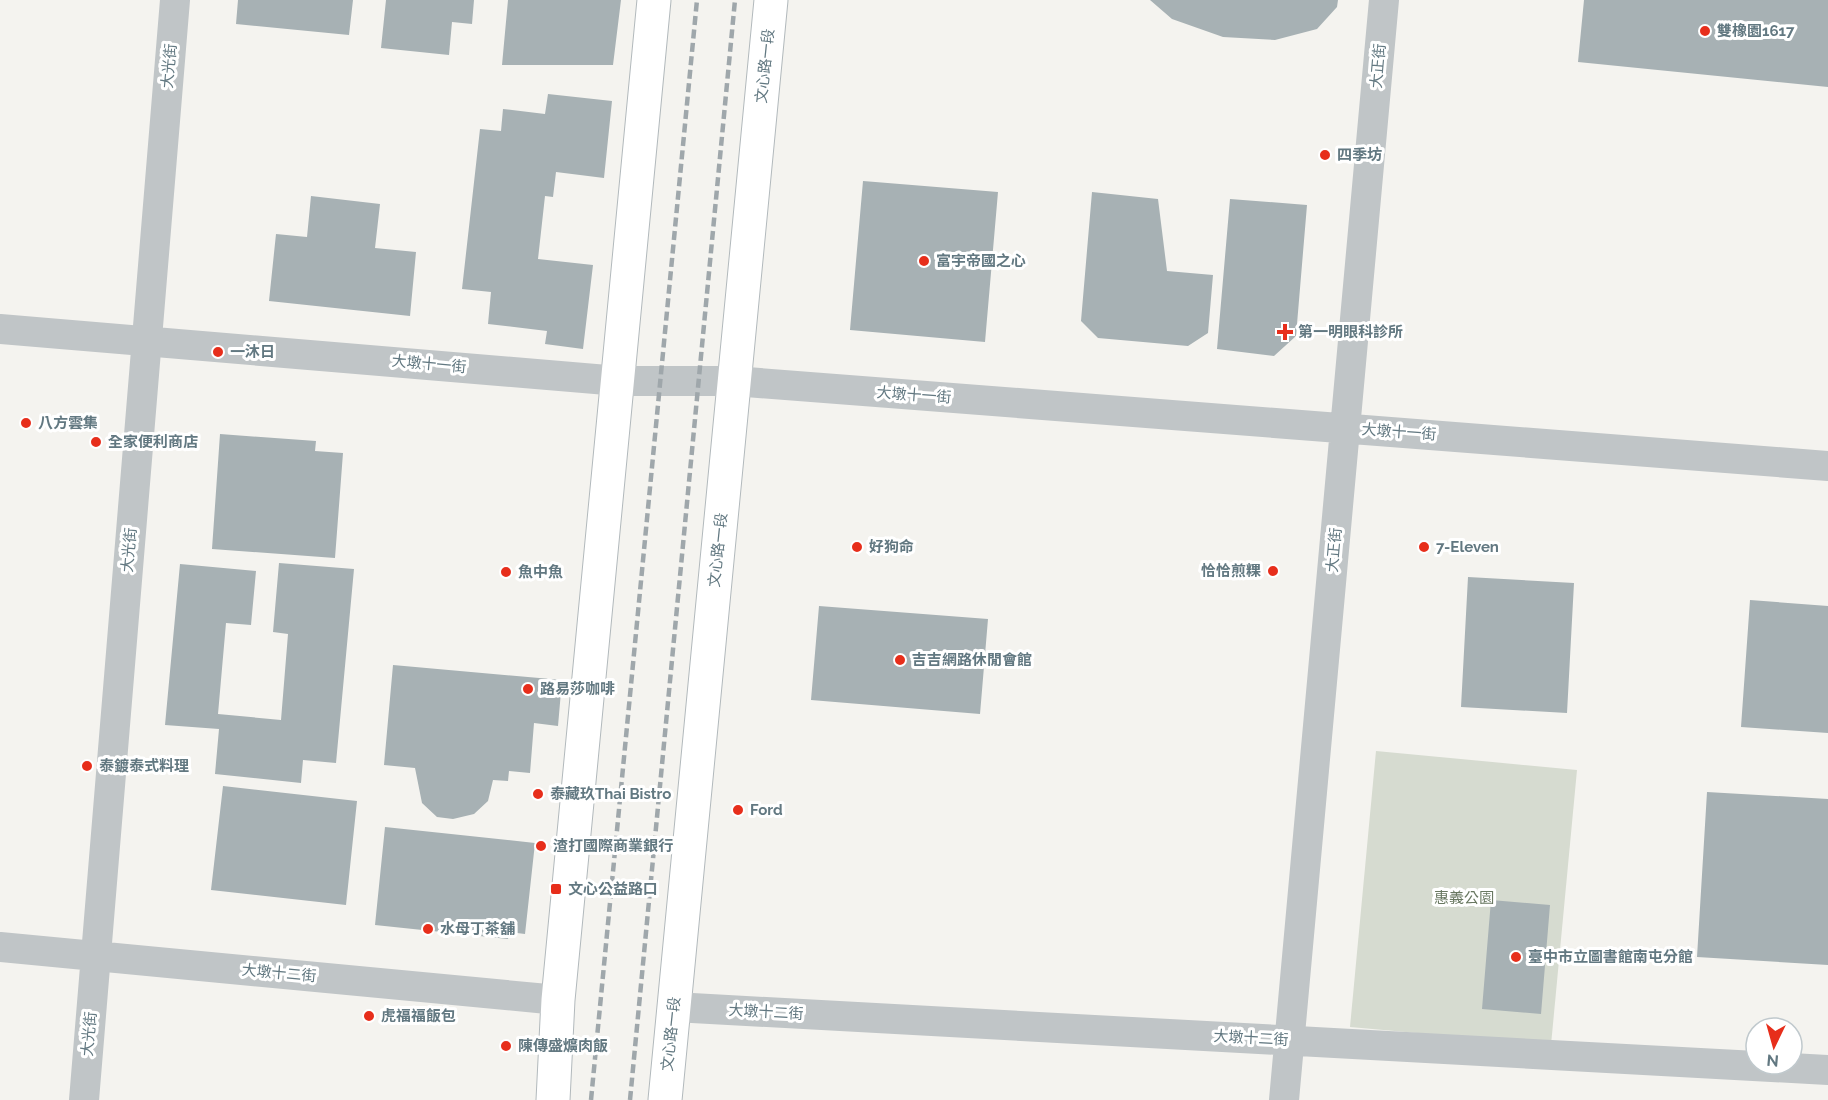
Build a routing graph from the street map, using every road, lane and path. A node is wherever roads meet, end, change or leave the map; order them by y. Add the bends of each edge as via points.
1 (175, 0) edge
2 (654, 0) edge
3 (771, 0) edge
4 (1384, 0) edge
5 (0, 329) edge
6 (146, 339) junction
7 (619, 381) junction
8 (734, 381) junction
9 (1345, 428) junction
10 (1828, 466) edge
11 (0, 947) edge
12 (96, 956) junction
13 (558, 1000) junction
14 (674, 1007) junction
15 (1289, 1040) junction
16 (1828, 1070) edge
17 (84, 1100) edge
18 (553, 1100) edge
19 (665, 1100) edge
20 (1284, 1100) edge

1 - 6 street, 大光街
2 - 7 main road
3 - 8 main road, 文心路一段
4 - 9 street, 大正街
5 - 6 street, 大墩十一街
6 - 7 street, 大墩十一街
6 - 12 street, 大光街
7 - 8 street, 大墩十一街
7 - 13 main road
8 - 9 street, 大墩十一街
8 - 14 main road, 文心路一段
9 - 10 street, 大墩十一街
9 - 15 street, 大正街
11 - 12 street, 大墩十二街
12 - 13 street, 大墩十二街
12 - 17 street, 大光街
13 - 18 main road
14 - 15 street, 大墩十二街
14 - 19 main road, 文心路一段
15 - 16 street, 大墩十二街
15 - 20 street, 大正街

